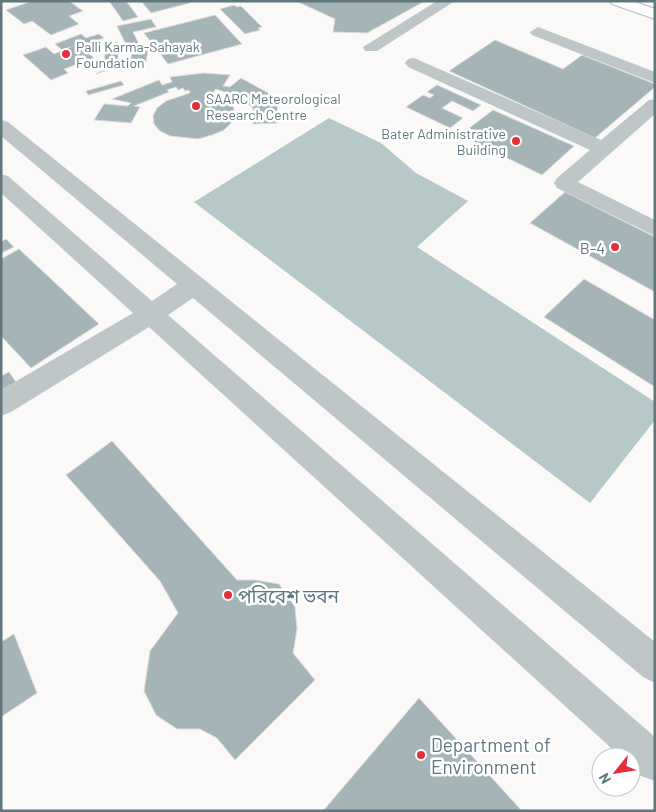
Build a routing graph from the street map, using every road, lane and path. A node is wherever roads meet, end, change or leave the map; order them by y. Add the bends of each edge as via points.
1 (448, 1) edge
2 (617, 1) edge
3 (655, 14) edge
4 (538, 32) dead end
5 (371, 47) dead end
6 (414, 63) dead end
7 (655, 78) edge
8 (655, 104) edge
9 (1, 126) edge
10 (604, 149) junction
11 (1, 181) edge
12 (655, 229) edge
13 (194, 285) junction
14 (151, 314) junction
15 (1, 404) edge
16 (655, 665) edge
17 (655, 762) edge

1 - 5 street
2 - 3 main road
4 - 7 street
6 - 10 street
8 - 10 street
9 - 13 street
10 - 12 street via 564,182
11 - 14 street
13 - 14 street
13 - 16 street
14 - 15 street
14 - 17 street

